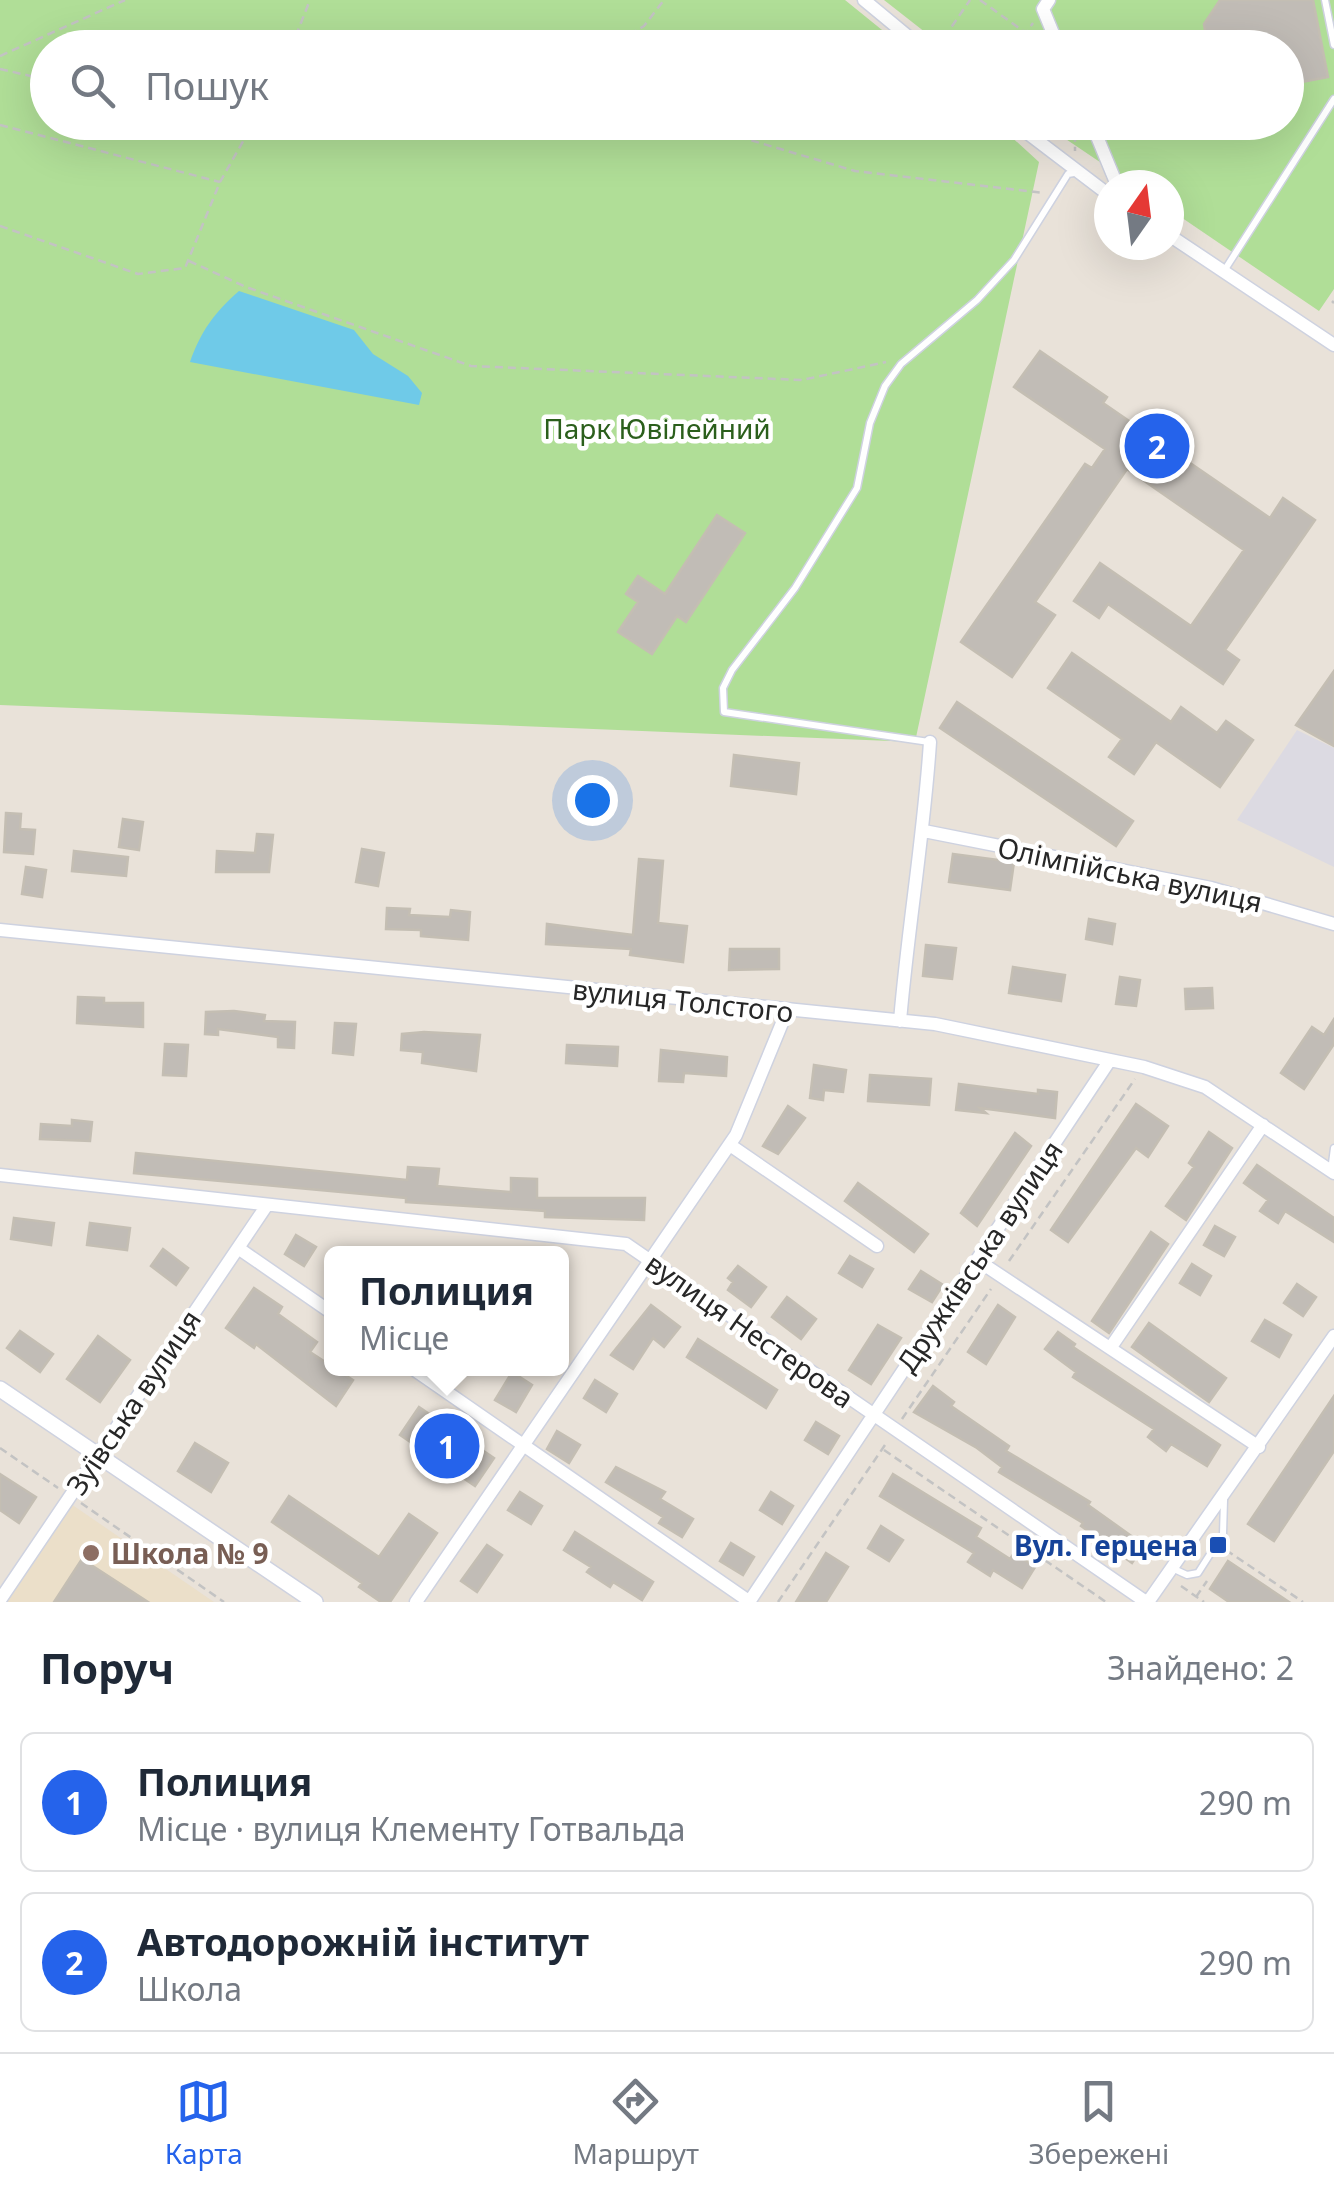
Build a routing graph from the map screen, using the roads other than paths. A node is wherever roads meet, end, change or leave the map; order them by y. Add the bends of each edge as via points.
1 (864, 0) edge
2 (1325, 0) edge
3 (1046, 5) edge
4 (900, 30) edge
5 (1054, 30) edge
6 (1334, 45) edge
7 (1334, 98) edge
8 (1035, 140) edge
9 (1099, 140) edge
10 (1112, 170) edge
11 (1074, 173) junction
12 (1094, 186) edge
13 (1184, 245) edge
14 (1223, 272) junction
15 (1334, 345) edge
16 (930, 742) joint
17 (924, 831) junction
18 (1334, 924) edge
19 (0, 930) edge
20 (787, 1010) junction
21 (900, 1021) junction
22 (1110, 1060) junction
23 (1263, 1126) junction
24 (730, 1144) junction
25 (1334, 1148) edge
26 (1332, 1172) edge
27 (0, 1176) edge
28 (267, 1205) junction
29 (878, 1246) dead end
30 (238, 1248) junction
31 (651, 1258) junction
32 (976, 1260) junction
33 (324, 1307) edge
34 (1334, 1336) edge
35 (1112, 1347) junction
36 (423, 1376) edge
37 (0, 1389) edge
38 (872, 1416) junction
39 (524, 1446) junction
40 (1259, 1446) junction
41 (97, 1456) junction
42 (1224, 1496) junction
43 (1170, 1572) junction
44 (0, 1600) edge
45 (316, 1602) edge
46 (416, 1602) edge
47 (749, 1602) edge
48 (1147, 1602) edge

1 - 4 street
2 - 6 lane
3 - 5 street
7 - 14 lane
8 - 11 street
9 - 10 street
11 - 12 street
11 - 16 lane via 1014,260 885,386 857,488 723,688 724,712
13 - 14 street
14 - 15 street
16 - 17 street
17 - 18 street, Олімпійська вулиця via 1211,888
17 - 21 street
19 - 20 street, вулиця Толстого
20 - 21 street, вулиця Толстого
20 - 24 street
21 - 22 street, вулиця Толстого
22 - 23 street, вулиця Толстого via 1205,1087
22 - 32 street, Дружківська вулиця
23 - 26 street, вулиця Толстого
23 - 35 street
24 - 29 street
24 - 31 street
25 - 26 lane
27 - 28 street, вулиця Нестерова
28 - 30 street, Зуївська вулиця
28 - 31 street, вулиця Нестерова via 626,1244
30 - 33 street
30 - 41 street, Зуївська вулиця
31 - 38 street, вулиця Нестерова
31 - 39 street
32 - 35 street
32 - 38 street, Дружківська вулиця
34 - 40 street
35 - 40 street
36 - 39 street
37 - 41 street
38 - 47 street, Дружківська вулиця
38 - 48 street, вулиця Нестерова
39 - 46 street
39 - 47 street
40 - 42 street
41 - 44 street, Зуївська вулиця
41 - 45 street
42 - 43 street
42 - 43 lane via 1218,1545 1198,1573
43 - 48 street

